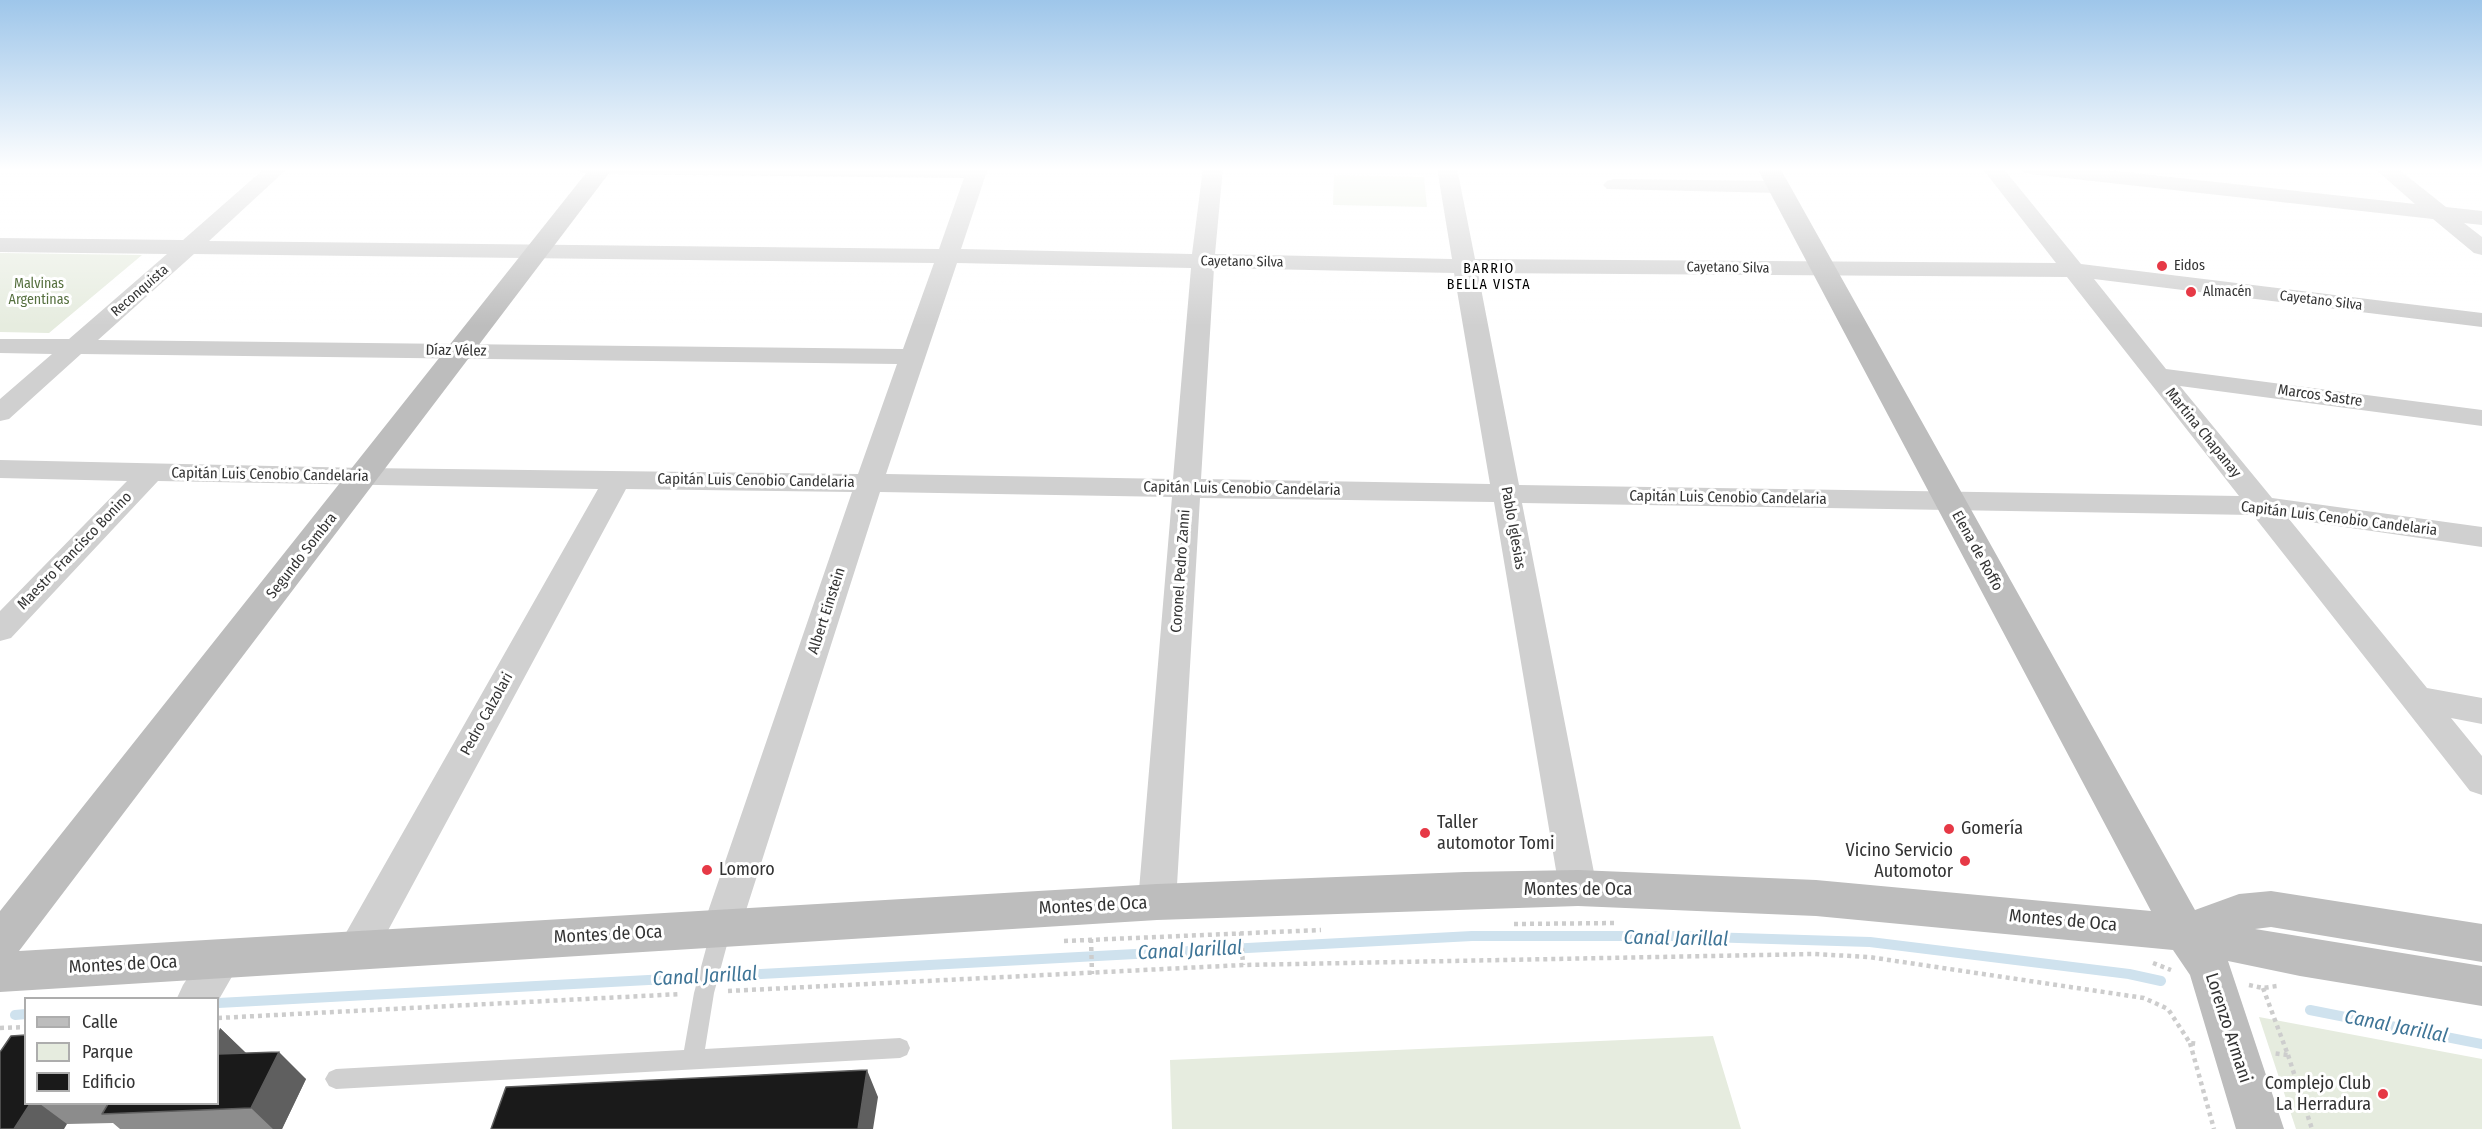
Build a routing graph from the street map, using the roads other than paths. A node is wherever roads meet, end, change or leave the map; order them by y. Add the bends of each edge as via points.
1 (219, 221) edge
2 (561, 221) edge
3 (960, 221) edge
4 (1207, 221) edge
5 (1457, 221) edge
6 (1797, 221) edge
7 (2034, 221) edge
8 (2448, 221) edge
9 (0, 245) edge
10 (190, 247) junction
11 (2482, 248) edge
12 (538, 251) junction
13 (948, 256) junction
14 (1203, 261) junction
15 (1465, 266) junction
16 (1823, 269) junction
17 (2073, 270) junction
18 (2482, 320) edge
19 (0, 346) edge
20 (76, 346) junction
21 (461, 351) junction
22 (912, 357) junction
23 (2157, 375) junction
24 (0, 413) edge
25 (2482, 418) edge
26 (0, 469) edge
27 (151, 472) junction
28 (364, 477) junction
29 (617, 479) junction
30 (869, 483) junction
31 (1187, 489) junction
32 (1506, 493) junction
33 (1950, 502) junction
34 (2261, 506) junction
35 (2482, 537) edge
36 (0, 630) edge
37 (2416, 699) junction
38 (2482, 711) edge
39 (2482, 782) edge
40 (1578, 888) junction
41 (1158, 902) junction
42 (721, 929) junction
43 (2185, 933) junction
44 (0, 943) edge
45 (2482, 943) edge
46 (357, 950) junction
47 (222, 959) junction
48 (0, 972) edge
49 (2482, 986) edge
50 (198, 997) edge
51 (900, 1048) dead end
52 (693, 1059) junction
53 (336, 1079) dead end
54 (2260, 1129) edge

1 - 10 street, Reconquista
2 - 12 street, Segundo Sombra
3 - 13 street, Albert Einstein
4 - 14 street, Coronel Pedro Zanni
5 - 15 street, Pablo Iglesias
6 - 16 street, Elena de Roffo
7 - 17 street, Martina Chapanay
8 - 11 street
9 - 10 street, Cayetano Silva
10 - 12 street, Cayetano Silva
10 - 20 street, Reconquista
12 - 13 street, Cayetano Silva
12 - 21 street, Segundo Sombra
13 - 14 street, Cayetano Silva
13 - 22 street, Albert Einstein
14 - 15 street, Cayetano Silva
14 - 31 street, Coronel Pedro Zanni
15 - 16 street, Cayetano Silva
15 - 32 street, Pablo Iglesias
16 - 17 street, Cayetano Silva
16 - 33 street, Elena de Roffo
17 - 18 street, Cayetano Silva
17 - 23 street, Martina Chapanay
19 - 20 street, Díaz Vélez
20 - 21 street, Díaz Vélez
20 - 24 street, Reconquista
21 - 22 street, Díaz Vélez
21 - 28 street, Segundo Sombra
22 - 30 street, Albert Einstein
23 - 25 street, Marcos Sastre
23 - 34 street, Martina Chapanay
26 - 27 street, Capitán Luis Cenobio Candelaria
27 - 28 street, Capitán Luis Cenobio Candelaria
27 - 36 street, Maestro Francisco Bonino
28 - 29 street, Capitán Luis Cenobio Candelaria
28 - 44 street, Segundo Sombra
29 - 30 street, Capitán Luis Cenobio Candelaria
29 - 46 street, Pedro Calzolari
30 - 31 street, Capitán Luis Cenobio Candelaria
30 - 42 street, Albert Einstein
31 - 32 street, Capitán Luis Cenobio Candelaria
31 - 41 street, Coronel Pedro Zanni
32 - 33 street, Capitán Luis Cenobio Candelaria
32 - 40 street, Pablo Iglesias
33 - 34 street, Capitán Luis Cenobio Candelaria
33 - 43 street, Elena de Roffo
34 - 35 street, Capitán Luis Cenobio Candelaria
34 - 37 street, Martina Chapanay
37 - 38 street
37 - 39 street, Martina Chapanay
40 - 41 street, Montes de Oca
40 - 43 street, Montes de Oca via 1816,898
41 - 42 street, Montes de Oca
42 - 46 street, Montes de Oca
42 - 52 lane, Albert Einstein
43 - 45 street, Montes de Oca via 2239,912 2271,909
43 - 49 street, Montes de Oca via 2300,957
43 - 54 street, Lorenzo Armani via 2209,967
46 - 47 street, Montes de Oca
47 - 48 street, Montes de Oca
47 - 50 street
51 - 52 lane
52 - 53 lane

